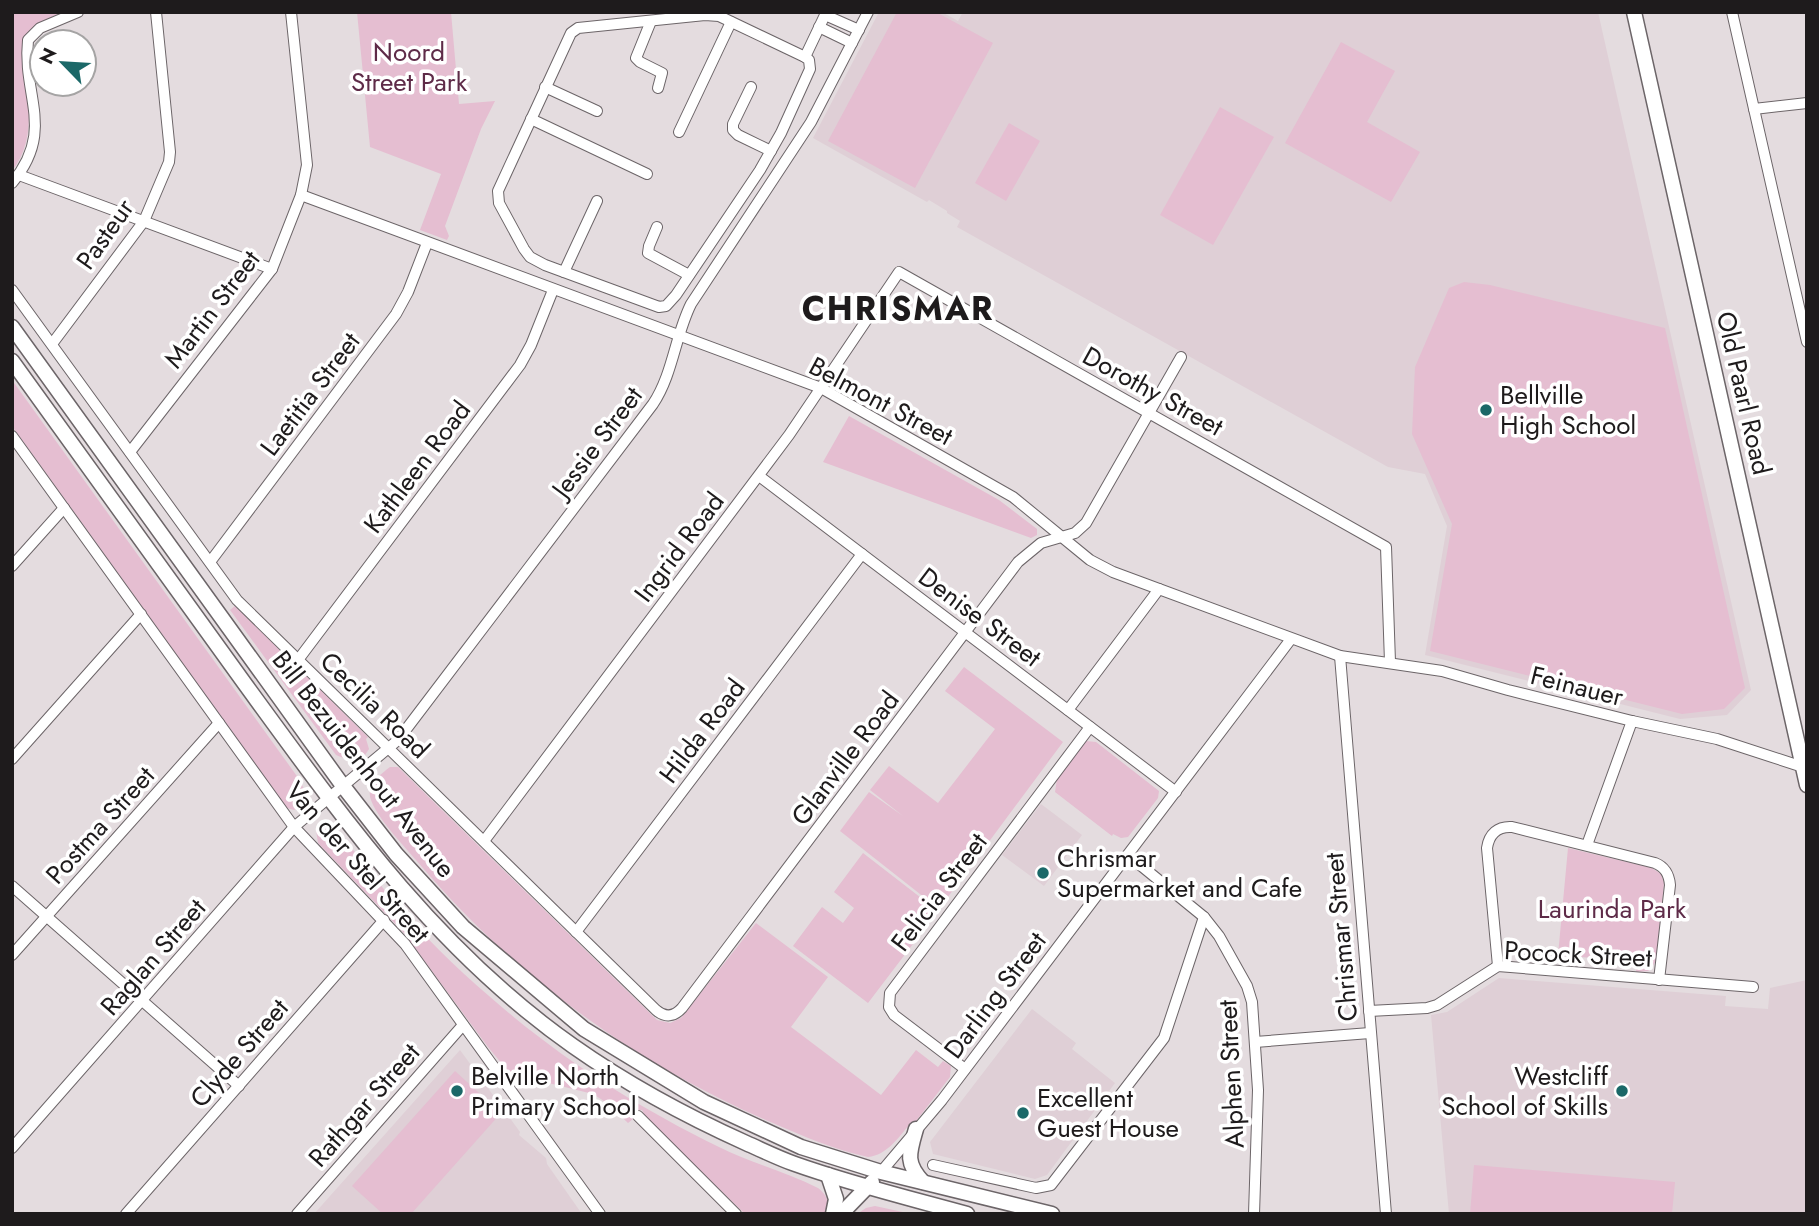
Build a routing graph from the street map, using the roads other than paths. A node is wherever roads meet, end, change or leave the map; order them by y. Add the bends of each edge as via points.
1 (78, 12) edge
2 (156, 12) edge
3 (291, 12) edge
4 (868, 12) edge
5 (1634, 12) edge
6 (1732, 12) edge
7 (651, 21) junction
8 (731, 22) junction
9 (844, 23) junction
10 (819, 27) junction
11 (859, 30) junction
12 (838, 36) junction
13 (852, 43) junction
14 (805, 57) junction
15 (545, 87) junction
16 (751, 87) dead end
17 (658, 88) dead end
18 (1807, 103) edge
19 (1754, 109) junction
20 (597, 111) dead end
21 (531, 119) junction
22 (679, 132) dead end
23 (771, 151) junction
24 (647, 174) dead end
25 (16, 179) edge
26 (301, 195) junction
27 (597, 201) dead end
28 (144, 221) junction
29 (657, 227) dead end
30 (427, 243) junction
31 (272, 269) junction
32 (564, 272) junction
33 (899, 272) joint
34 (690, 275) junction
35 (12, 290) edge
36 (553, 290) junction
37 (1802, 299) edge
38 (12, 327) edge
39 (678, 337) junction
40 (1807, 342) edge
41 (51, 344) junction
42 (1181, 357) dead end
43 (12, 361) edge
44 (821, 388) junction
45 (1149, 413) junction
46 (12, 436) edge
47 (130, 452) junction
48 (759, 476) junction
49 (64, 508) junction
50 (1062, 536) junction
51 (862, 554) junction
52 (210, 562) junction
53 (12, 566) edge
54 (1159, 589) junction
55 (141, 614) junction
56 (966, 632) junction
57 (1291, 639) junction
58 (1340, 656) junction
59 (298, 660) junction
60 (1390, 662) junction
61 (1068, 710) junction
62 (1632, 721) junction
63 (219, 723) junction
64 (1090, 727) junction
65 (389, 749) junction
66 (12, 759) edge
67 (1804, 768) edge
68 (1807, 785) edge
69 (343, 786) junction
70 (1176, 792) junction
71 (328, 798) junction
72 (294, 827) junction
73 (484, 841) junction
74 (1587, 845) junction
75 (1128, 855) junction
76 (12, 886) edge
77 (46, 916) junction
78 (1204, 916) junction
79 (384, 920) junction
80 (576, 932) junction
81 (12, 955) edge
82 (1497, 966) junction
83 (1659, 980) junction
84 (1753, 987) dead end
85 (142, 1000) junction
86 (1369, 1011) junction
87 (669, 1016) joint
88 (463, 1025) junction
89 (1370, 1032) junction
90 (1255, 1042) junction
91 (965, 1069) junction
92 (239, 1086) junction
93 (638, 1116) dead end
94 (916, 1129) junction
95 (12, 1148) edge
96 (933, 1165) dead end
97 (881, 1172) junction
98 (828, 1175) junction
99 (923, 1182) junction
100 (867, 1187) junction
101 (126, 1214) edge
102 (297, 1214) edge
103 (600, 1214) edge
104 (736, 1214) edge
105 (832, 1214) edge
106 (841, 1214) edge
107 (967, 1214) edge
108 (1052, 1214) edge
109 (1254, 1214) edge
110 (1386, 1214) edge

1 - 25 street via 30,36 27,46 36,134
2 - 28 street, Pasteur via 170,152
3 - 26 street, Martin Street via 307,165
4 - 11 street, Jessie Street
5 - 67 main road, Old Paarl Road
6 - 19 street
7 - 8 street via 705,15
7 - 15 street via 574,30
7 - 17 street via 636,58 662,74
8 - 14 street
8 - 22 street
9 - 10 street via 825,15
9 - 11 street
9 - 12 street
10 - 12 street
10 - 14 street
11 - 13 street, Jessie Street
12 - 13 street
13 - 39 street, Jessie Street via 811,122 691,304
14 - 23 street via 810,69
15 - 20 street
15 - 21 street
16 - 23 street via 733,131
18 - 19 street
19 - 37 street
21 - 24 street
21 - 32 street via 499,187 498,199 530,257
23 - 34 street
25 - 28 street
26 - 30 street, Belmont Street
26 - 31 street, Martin Street
27 - 32 street
28 - 31 street
28 - 41 street, Pasteur
29 - 34 street via 650,256
30 - 36 street, Belmont Street
30 - 52 street, Laetitia Street via 396,314
31 - 47 street, Martin Street
32 - 34 street via 659,307 670,302
33 - 44 street, Ingrid Road
33 - 45 street, Dorothy Street
35 - 41 street, Cecilia Road
36 - 39 street, Belmont Street
36 - 59 street, Kathleen Road via 520,365
37 - 40 street
38 - 69 main road, Bill Bezuidenhout Avenue
39 - 44 street, Belmont Street
39 - 65 street, Jessie Street via 653,404
41 - 47 street, Cecilia Road
42 - 45 street, Glanville Road
43 - 71 main road, Bill Bezuidenhout Avenue
44 - 48 street, Ingrid Road
44 - 50 street, Belmont Street via 1013,497
45 - 50 street, Glanville Road via 1093,514 1075,533
45 - 60 street, Dorothy Street via 1386,547
46 - 49 street, Van der Stel Street
47 - 52 street, Cecilia Road
48 - 51 street, Denise Street
48 - 73 street, Ingrid Road
49 - 53 street
49 - 55 street, Van der Stel Street
50 - 54 street, Belmont Street via 1099,565
50 - 56 street, Glanville Road via 1041,543 1018,562
51 - 56 street, Denise Street
51 - 80 street, Hilda Road
52 - 59 street, Cecilia Road via 237,600
54 - 57 street, Belmont Street
54 - 61 street
55 - 63 street, Van der Stel Street
55 - 66 street
56 - 61 street, Denise Street
56 - 87 street, Glanville Road via 682,1008
57 - 58 street, Belmont Street
57 - 70 street, Darling Street
58 - 60 street, Feinauer
58 - 86 street, Chrismar Street
59 - 65 street, Cecilia Road
60 - 62 street, Feinauer via 1442,671
61 - 64 street, Denise Street
62 - 67 street, Feinauer via 1717,739
62 - 74 street
63 - 72 street, Van der Stel Street
63 - 77 street, Postma Street
64 - 70 street, Denise Street
64 - 91 street, Felicia Street via 890,993 894,1015
65 - 69 street, Jessie Street
65 - 73 street, Cecilia Road
67 - 68 main road, Old Paarl Road
69 - 71 street, Jessie Street
69 - 97 main road, Bill Bezuidenhout Avenue via 396,855 463,927 584,1029 726,1115 801,1147
70 - 75 street, Darling Street
71 - 72 street, Raglan Street
71 - 98 main road, Bill Bezuidenhout Avenue via 394,881 485,977 572,1045 636,1087 715,1129
72 - 79 street, Van der Stel Street
72 - 85 street, Raglan Street
73 - 80 street, Cecilia Road
74 - 82 street via 1513,827 1498,829 1490,837 1487,848
74 - 83 street via 1655,863 1668,875
75 - 78 street, Alphen Street
75 - 91 street, Darling Street
76 - 77 street
77 - 81 street, Postma Street
77 - 85 street
78 - 90 street, Alphen Street via 1247,986
78 - 96 street via 1164,1038 1051,1185 1036,1188
79 - 88 street, Van der Stel Street
79 - 92 street, Clyde Street
80 - 87 street, Cecilia Road via 656,1010
82 - 83 street, Pocock Street
82 - 86 street, Pocock Street via 1437,1005
83 - 84 street, Pocock Street
85 - 92 street
85 - 95 street, Raglan Street
86 - 89 street, Chrismar Street
88 - 102 street, Rathgar Street
88 - 103 street, Van der Stel Street
89 - 90 street
89 - 110 street, Chrismar Street
90 - 109 street, Alphen Street
91 - 94 street, Darling Street
92 - 101 street, Clyde Street
93 - 104 street
94 - 97 street, Darling Street
94 - 99 main road via 910,1164
97 - 99 main road, Bill Bezuidenhout Avenue
97 - 100 main road
98 - 100 main road, Bill Bezuidenhout Avenue
98 - 105 main road via 836,1199
99 - 108 main road, Bill Bezuidenhout Avenue
100 - 106 main road
100 - 107 main road, Bill Bezuidenhout Avenue

